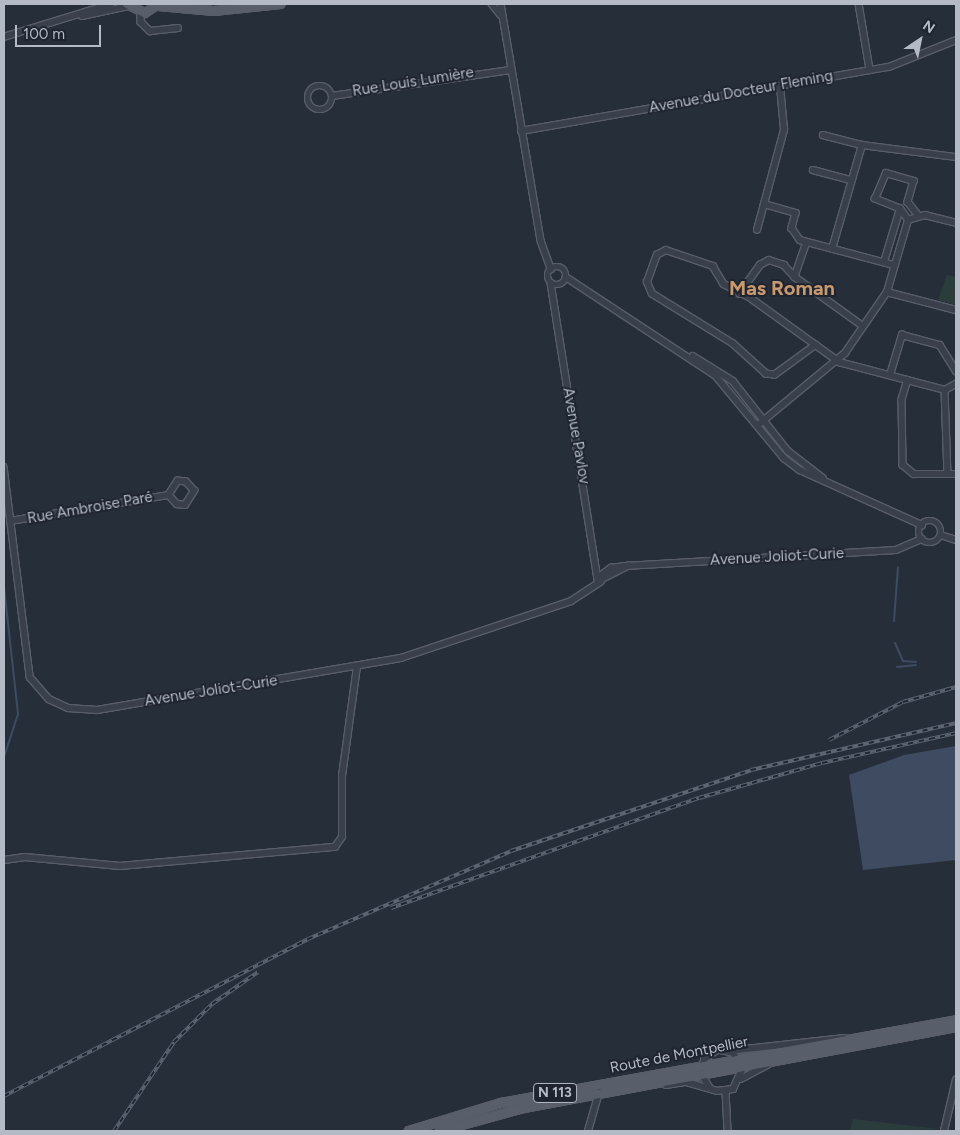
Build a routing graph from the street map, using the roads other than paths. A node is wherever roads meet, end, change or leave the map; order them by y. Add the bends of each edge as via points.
1 (111, 4) edge
2 (281, 4) edge
3 (492, 4) edge
4 (501, 4) edge
5 (858, 4) edge
6 (128, 5) edge
7 (158, 5) edge
8 (141, 13) junction
9 (500, 15) junction
10 (80, 16) junction
11 (178, 28) dead end
12 (4, 38) edge
13 (956, 40) edge
14 (508, 57) junction
15 (495, 69) junction
16 (510, 70) junction
17 (870, 70) junction
18 (780, 86) junction
19 (332, 96) junction
20 (521, 131) junction
21 (823, 135) dead end
22 (862, 145) junction
23 (956, 157) edge
24 (813, 170) dead end
25 (850, 180) junction
26 (764, 204) junction
27 (900, 209) junction
28 (913, 217) junction
29 (956, 223) edge
30 (757, 230) dead end
31 (807, 242) junction
32 (832, 249) junction
33 (884, 262) junction
34 (894, 265) junction
35 (554, 268) junction
36 (566, 277) junction
37 (796, 277) junction
38 (556, 284) junction
39 (573, 284) junction
40 (887, 292) junction
41 (739, 294) junction
42 (956, 310) edge
43 (863, 326) junction
44 (816, 345) junction
45 (678, 349) junction
46 (839, 362) junction
47 (956, 371) edge
48 (890, 375) junction
49 (908, 380) junction
50 (956, 384) edge
51 (945, 390) junction
52 (765, 420) junction
53 (758, 425) junction
54 (4, 467) edge
55 (948, 474) junction
56 (956, 474) edge
57 (831, 483) junction
58 (169, 495) junction
59 (10, 522) junction
60 (922, 525) junction
61 (941, 535) junction
62 (922, 539) junction
63 (956, 540) edge
64 (602, 578) junction
65 (357, 667) junction
66 (4, 860) edge
67 (956, 1020) edge
68 (956, 1027) edge
69 (852, 1038) junction
70 (728, 1051) junction
71 (737, 1057) junction
72 (781, 1058) junction
73 (702, 1063) junction
74 (742, 1066) junction
75 (701, 1073) junction
76 (741, 1079) junction
77 (956, 1080) edge
78 (710, 1088) junction
79 (618, 1090) junction
80 (726, 1092) junction
81 (599, 1094) junction
82 (409, 1131) edge
83 (440, 1131) edge
84 (588, 1131) edge
85 (728, 1131) edge
86 (944, 1131) edge

1 - 10 street
2 - 7 main road via 214,11
3 - 9 street
4 - 9 street
5 - 17 street
6 - 8 main road
6 - 10 street
7 - 8 main road
8 - 11 street via 141,22 150,30
9 - 14 street
10 - 12 street
13 - 17 street, Avenue du Docteur Fleming
14 - 15 street, Rue Louis Lumière
14 - 16 street
15 - 16 street, Rue Louis Lumière
15 - 19 street, Rue Louis Lumière
16 - 20 street
17 - 18 street, Avenue du Docteur Fleming
18 - 20 street, Avenue du Docteur Fleming
18 - 26 street via 784,130
19 - 19 street via 318,86 308,100 316,110 325,109
20 - 35 street via 543,248
21 - 22 street
22 - 23 street
22 - 25 street
24 - 25 street
25 - 32 street
26 - 30 street
26 - 31 street via 796,213 792,228
27 - 28 street
27 - 28 street via 875,199 886,173 914,181 908,202
27 - 33 street
28 - 29 street
28 - 34 street
31 - 32 street
31 - 37 street
32 - 33 street
33 - 34 street
34 - 40 street
35 - 36 street
35 - 38 street, Avenue Pavlov
36 - 38 street
36 - 39 street
37 - 41 street via 784,264 769,260 760,265
37 - 43 street
38 - 39 street
38 - 64 street, Avenue Pavlov via 551,296
39 - 45 street
40 - 42 street
40 - 43 street
41 - 44 street
41 - 44 street via 720,280 713,266 666,250 657,255 648,282 652,294 733,344 766,374 775,375
43 - 46 street
44 - 46 street
45 - 52 street via 733,381
45 - 53 street via 733,392
46 - 48 street
46 - 52 street
47 - 48 street via 940,345 902,336
48 - 49 street
49 - 51 street
49 - 55 street via 902,400 903,465 914,474
50 - 51 street
51 - 55 street
52 - 53 street
52 - 57 street via 788,451
53 - 57 street via 784,458
54 - 59 street, Avenue Joliot-Curie
55 - 56 street
57 - 60 street
58 - 58 street, Rue Ambroise Paré via 177,504 185,505 194,491 182,481 171,486
58 - 59 street, Rue Ambroise Paré
59 - 65 street, Avenue Joliot-Curie via 28,670 35,686 60,705 97,710
60 - 61 street via 933,522
60 - 62 street
61 - 62 street, Avenue Joliot-Curie via 932,543
61 - 63 street
62 - 64 street, Avenue Joliot-Curie via 896,550 611,568
64 - 65 street, Avenue Joliot-Curie via 571,601 485,632
65 - 66 street via 342,776 342,837 335,847 120,866 25,857
67 - 69 main road, Route de Montpellier / N 113
68 - 72 main road, Route de Montpellier / N 113
69 - 70 street
69 - 71 main road, Route de Montpellier / N 113
70 - 71 street
70 - 73 street via 714,1052
71 - 73 main road, Route de Montpellier / N 113
71 - 74 street
72 - 74 main road, Route de Montpellier / N 113
72 - 76 street
73 - 75 street
73 - 82 main road, Route de Montpellier / N 113 via 501,1103
74 - 75 main road, Route de Montpellier / N 113
74 - 76 street
75 - 78 street
75 - 79 main road, Route de Montpellier / N 113
76 - 80 street
77 - 86 street
78 - 79 street via 686,1082
78 - 80 street
79 - 81 main road, Route de Montpellier / N 113
80 - 85 street
81 - 83 main road, Route de Montpellier / N 113 via 491,1116
81 - 84 street

